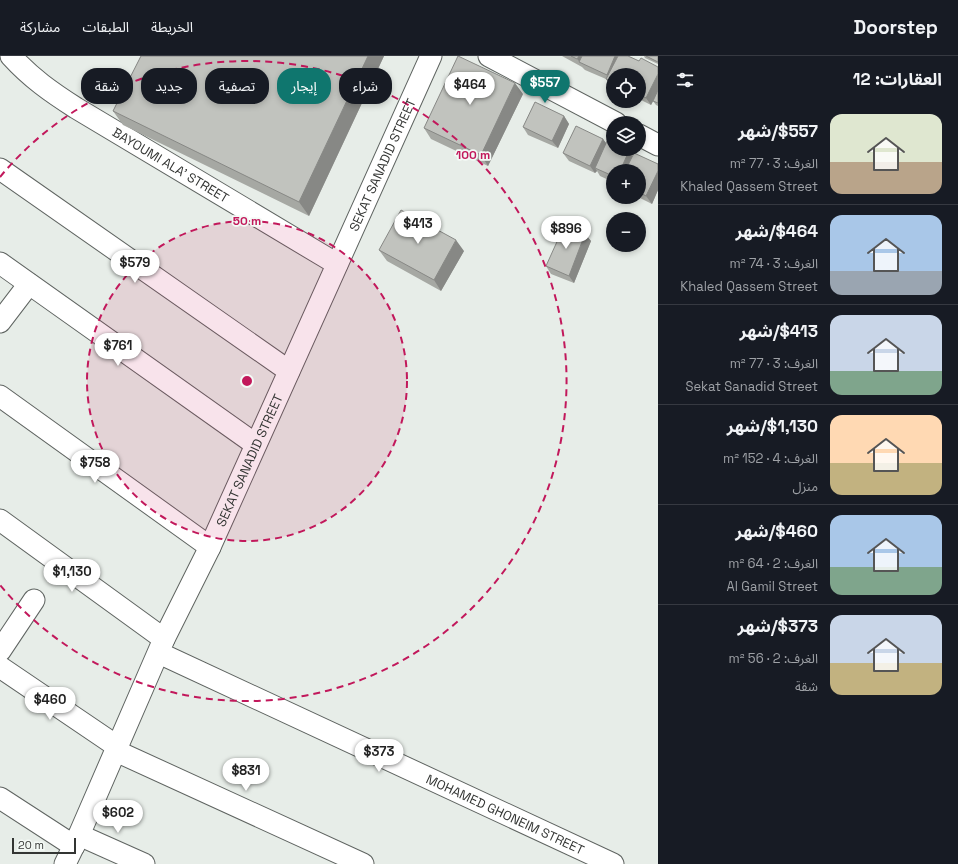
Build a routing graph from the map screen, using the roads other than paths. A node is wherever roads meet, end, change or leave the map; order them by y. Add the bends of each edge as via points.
1 (11, 56) edge
2 (431, 56) edge
3 (489, 56) edge
4 (606, 118) edge
5 (646, 139) edge
6 (658, 145) edge
7 (0, 169) edge
8 (0, 263) edge
9 (337, 264) junction
10 (29, 284) junction
11 (0, 322) edge
12 (289, 371) junction
13 (0, 396) edge
14 (255, 444) junction
15 (0, 520) edge
16 (210, 547) junction
17 (34, 600) dead end
18 (162, 646) junction
19 (0, 651) edge
20 (0, 667) edge
21 (117, 749) junction
22 (0, 798) edge
23 (73, 848) edge
24 (144, 864) edge
25 (363, 864) edge
26 (613, 864) edge

1 - 9 street, BAYOUMI ALA' STREET via 48,90 76,108
2 - 9 street, SEKAT SANADID STREET
3 - 4 street
5 - 6 street
7 - 12 street
8 - 10 street
9 - 12 street, SEKAT SANADID STREET
10 - 11 street
10 - 14 street
12 - 14 street, SEKAT SANADID STREET
13 - 16 street
14 - 16 street, SEKAT SANADID STREET
15 - 18 street, MOHAMED GHONEIM STREET
16 - 18 street, SEKAT SANADID STREET
17 - 19 street
18 - 21 street, SEKAT SANADID STREET
18 - 26 street, MOHAMED GHONEIM STREET
20 - 21 street
21 - 23 street, SEKAT SANADID STREET
21 - 25 street
22 - 23 street
23 - 24 street

